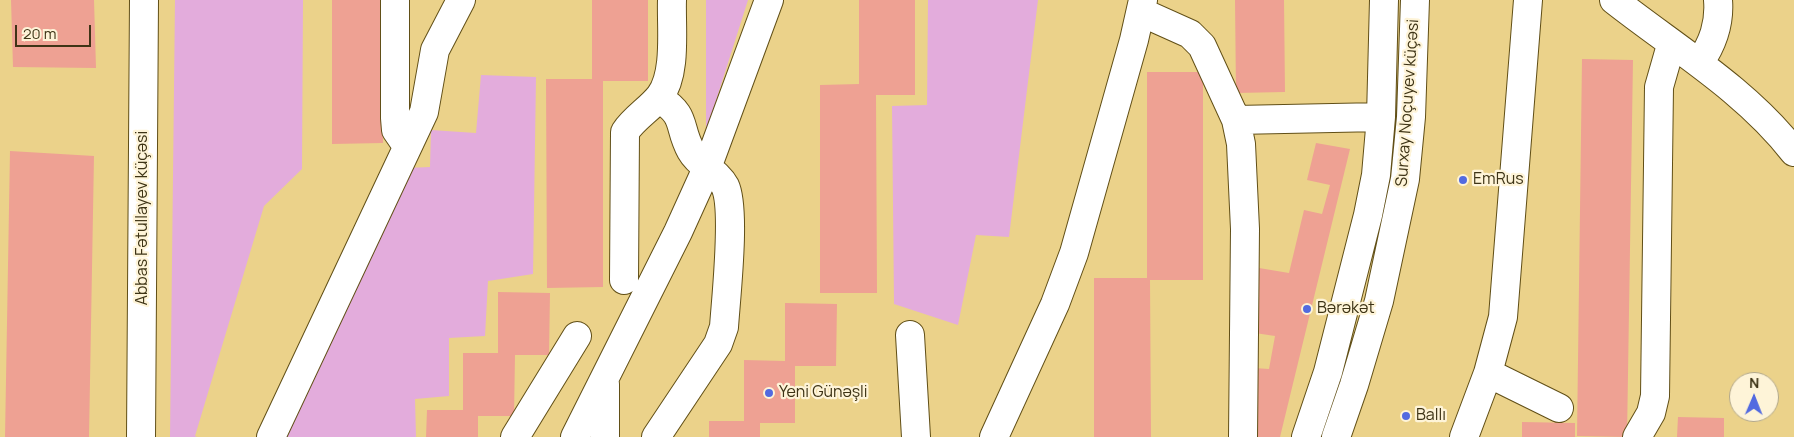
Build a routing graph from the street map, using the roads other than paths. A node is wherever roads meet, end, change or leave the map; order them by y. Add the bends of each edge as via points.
1 (144, 0) edge
2 (395, 0) edge
3 (461, 0) edge
4 (672, 0) edge
5 (769, 0) edge
6 (1384, 0) edge
7 (1415, 0) edge
8 (1528, 0) edge
9 (1614, 0) edge
10 (1718, 0) edge
11 (1142, 6) edge
12 (1671, 45) junction
13 (1700, 62) junction
14 (659, 98) junction
15 (1382, 117) junction
16 (1236, 120) junction
17 (1792, 144) edge
18 (407, 146) junction
19 (707, 168) junction
20 (624, 280) dead end
21 (577, 336) dead end
22 (910, 336) dead end
23 (1488, 373) junction
24 (605, 380) junction
25 (1559, 408) dead end
26 (141, 437) edge
27 (271, 437) edge
28 (515, 437) edge
29 (575, 437) edge
30 (605, 437) edge
31 (656, 437) edge
32 (916, 437) edge
33 (994, 437) edge
34 (1243, 437) edge
35 (1306, 437) edge
36 (1336, 437) edge
37 (1464, 437) edge
38 (1637, 437) edge

1 - 26 street, Abbas Fətullayev küçəsi
2 - 18 street via 395,118 396,130
3 - 18 street via 436,50 424,112
4 - 14 street via 670,74
5 - 19 street
6 - 15 street, Surxay Noçuyev küçəsi
7 - 36 street, Surxay Noçuyev küçəsi via 1405,179 1379,301
8 - 23 street via 1504,317
9 - 12 street
10 - 13 street via 1715,34
11 - 16 street via 1190,34 1202,46
11 - 33 street via 1074,254 1055,304
12 - 13 street
12 - 38 street via 1659,87 1655,396 1651,413
13 - 17 street
14 - 19 street via 678,113 687,144 697,161
14 - 20 street via 625,132
15 - 16 street
15 - 35 street, Surxay Noçuyev küçəsi via 1368,215 1328,372
16 - 34 street via 1241,144 1245,229
18 - 27 street
19 - 24 street
19 - 31 street via 724,184 730,210 724,327 718,344
21 - 28 street
22 - 32 street
23 - 25 street
23 - 37 street
24 - 29 street
24 - 30 street

